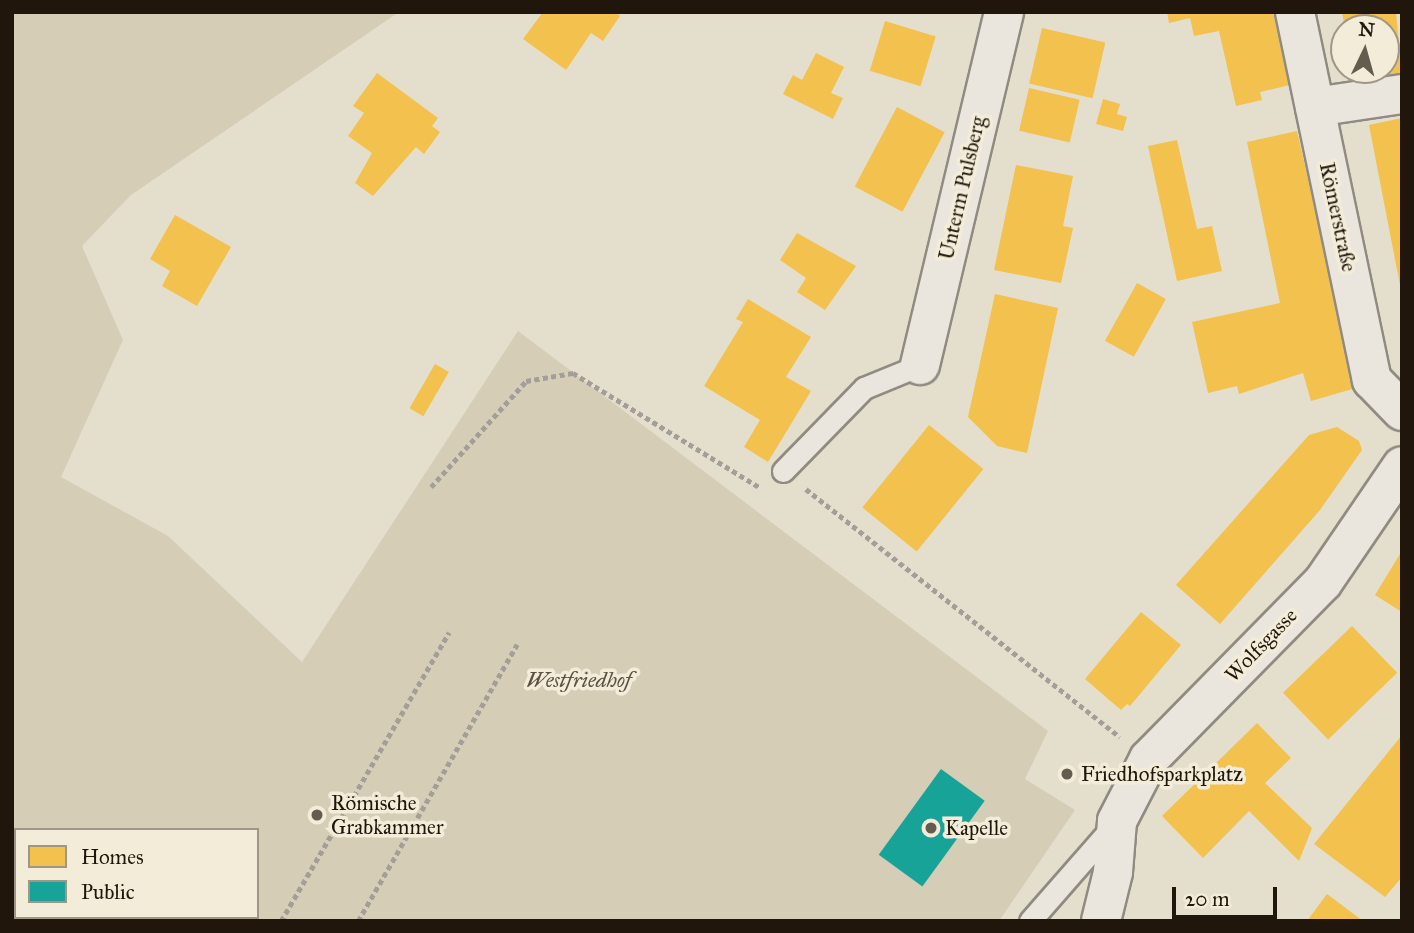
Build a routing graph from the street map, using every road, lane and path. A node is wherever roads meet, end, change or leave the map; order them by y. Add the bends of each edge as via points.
1 (1004, 12) edge
2 (1295, 12) edge
3 (1402, 94) edge
4 (1315, 107) junction
5 (920, 365) joint
6 (1402, 411) edge
7 (1402, 466) edge
8 (783, 471) junction
9 (431, 487) dead end
10 (449, 632) dead end
11 (517, 645) dead end
12 (1149, 760) junction
13 (1117, 821) junction
14 (281, 921) edge
15 (358, 921) edge
16 (1030, 921) edge
17 (1101, 921) edge

1 - 5 street, Unterm Pulsberg
2 - 4 street, Römerstraße
3 - 4 street
4 - 6 street, Römerstraße via 1372,380
5 - 8 lane via 864,388
7 - 12 street, Wolfsgasse via 1323,582
8 - 9 path via 764,490 573,373 526,381
8 - 12 path
10 - 14 path
11 - 15 path
12 - 13 street, Wolfsgasse
13 - 16 lane, Wolfsgasse
13 - 17 street, Wolfsgasse via 1113,872

